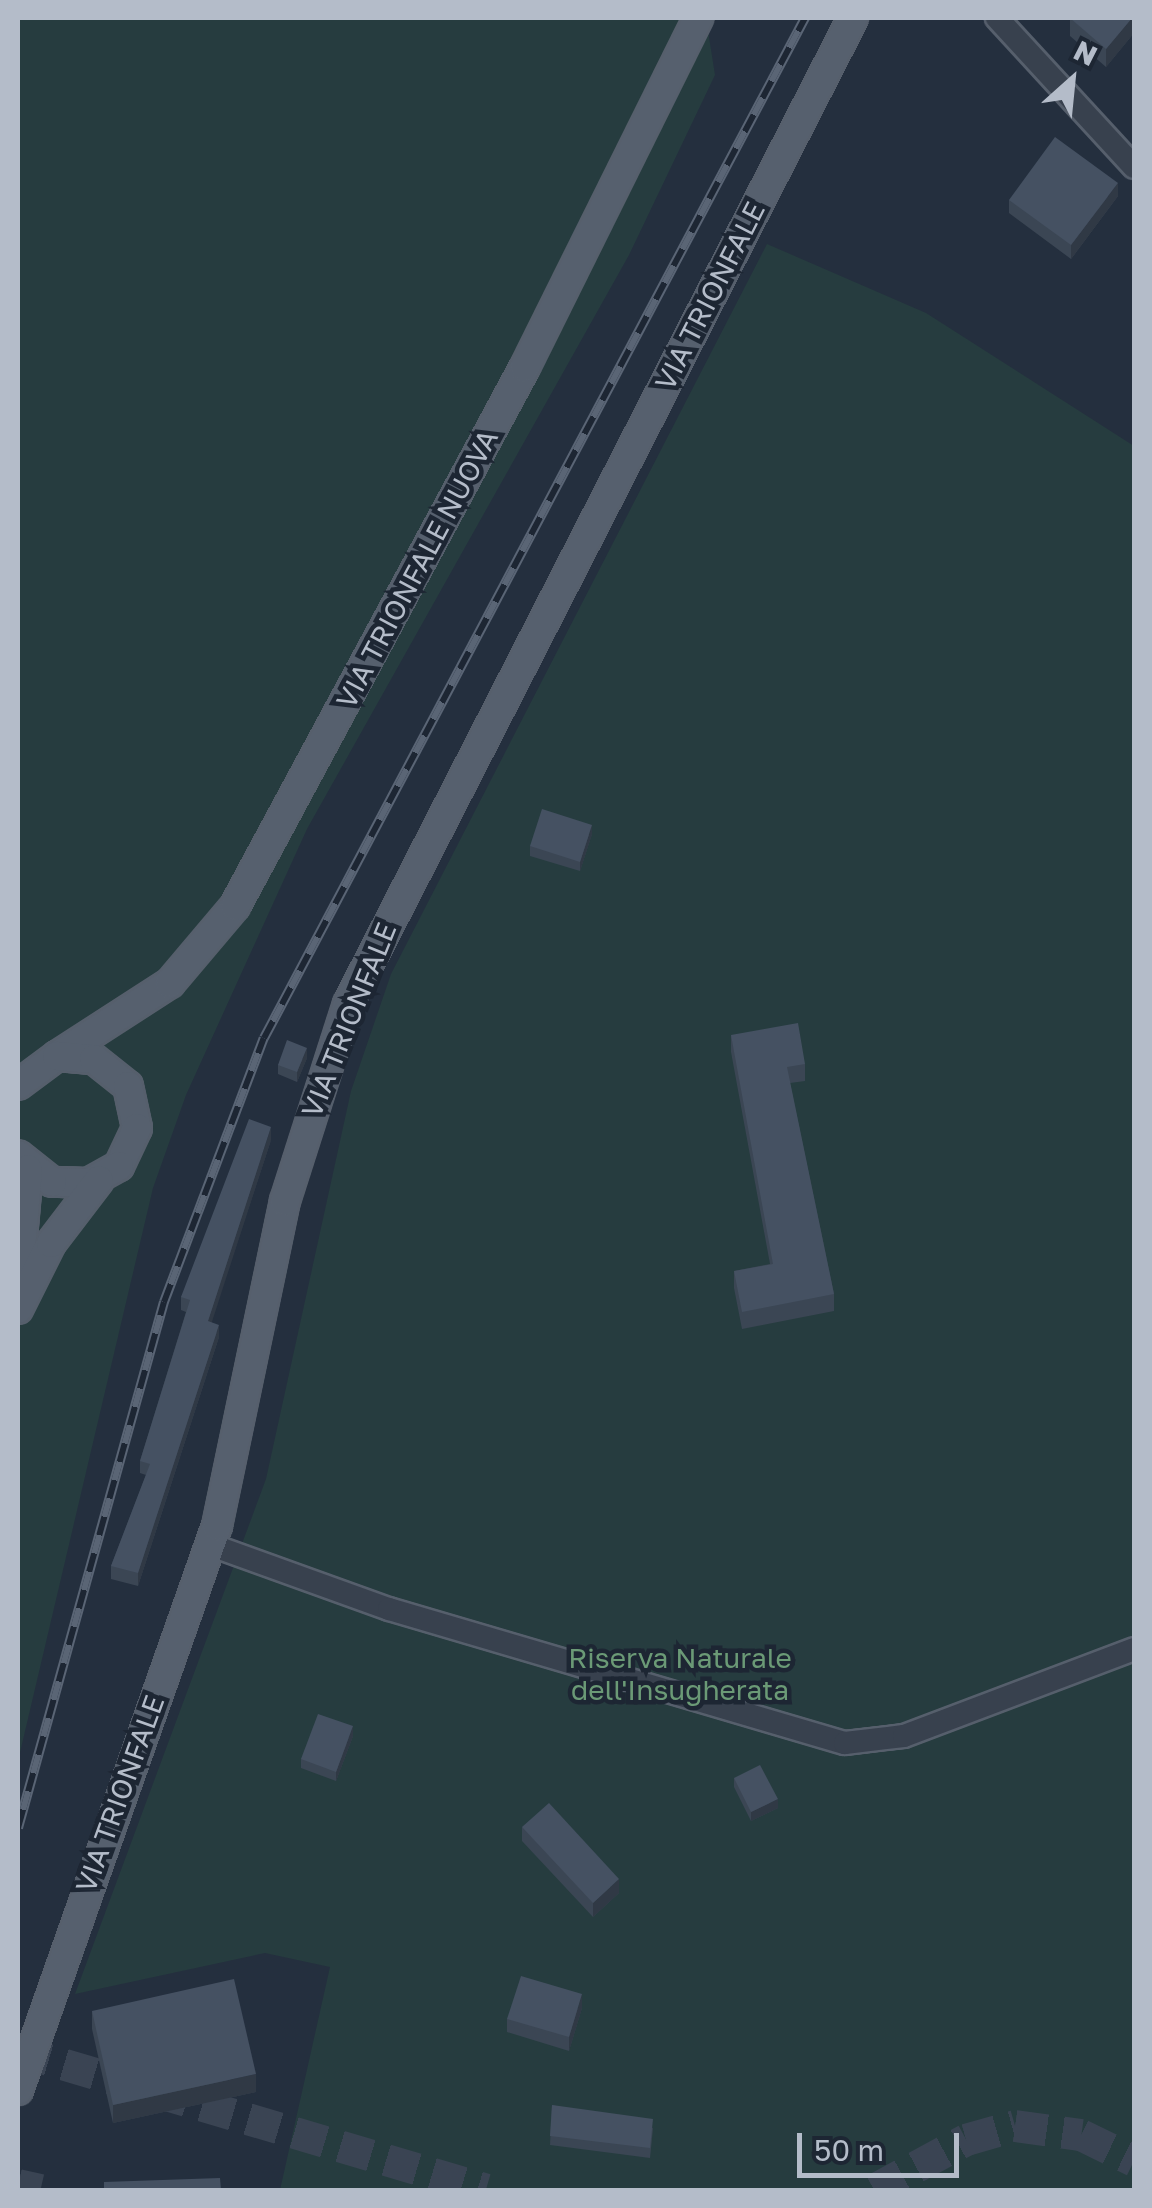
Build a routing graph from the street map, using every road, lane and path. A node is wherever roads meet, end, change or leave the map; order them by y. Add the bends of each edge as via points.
1 (698, 18) edge
2 (853, 18) edge
3 (997, 18) edge
4 (684, 31) edge
5 (1134, 167) edge
6 (57, 1056) junction
7 (18, 1085) edge
8 (23, 1162) edge
9 (99, 1180) junction
10 (18, 1284) edge
11 (18, 1309) edge
12 (211, 1546) junction
13 (1134, 1649) edge
14 (18, 2090) edge

1 - 4 main road, VIA TRIONFALE NUOVA
2 - 12 main road, VIA TRIONFALE via 348,1004 285,1201
3 - 5 street
4 - 6 main road, VIA TRIONFALE NUOVA via 516,384 235,906 170,984
6 - 7 main road, VIA TRIONFALE NUOVA
6 - 9 main road via 94,1058 133,1096 132,1146
8 - 9 main road via 64,1185
8 - 10 main road
9 - 11 main road via 51,1243
12 - 13 street via 376,1604 845,1742 904,1736
12 - 14 main road, VIA TRIONFALE

